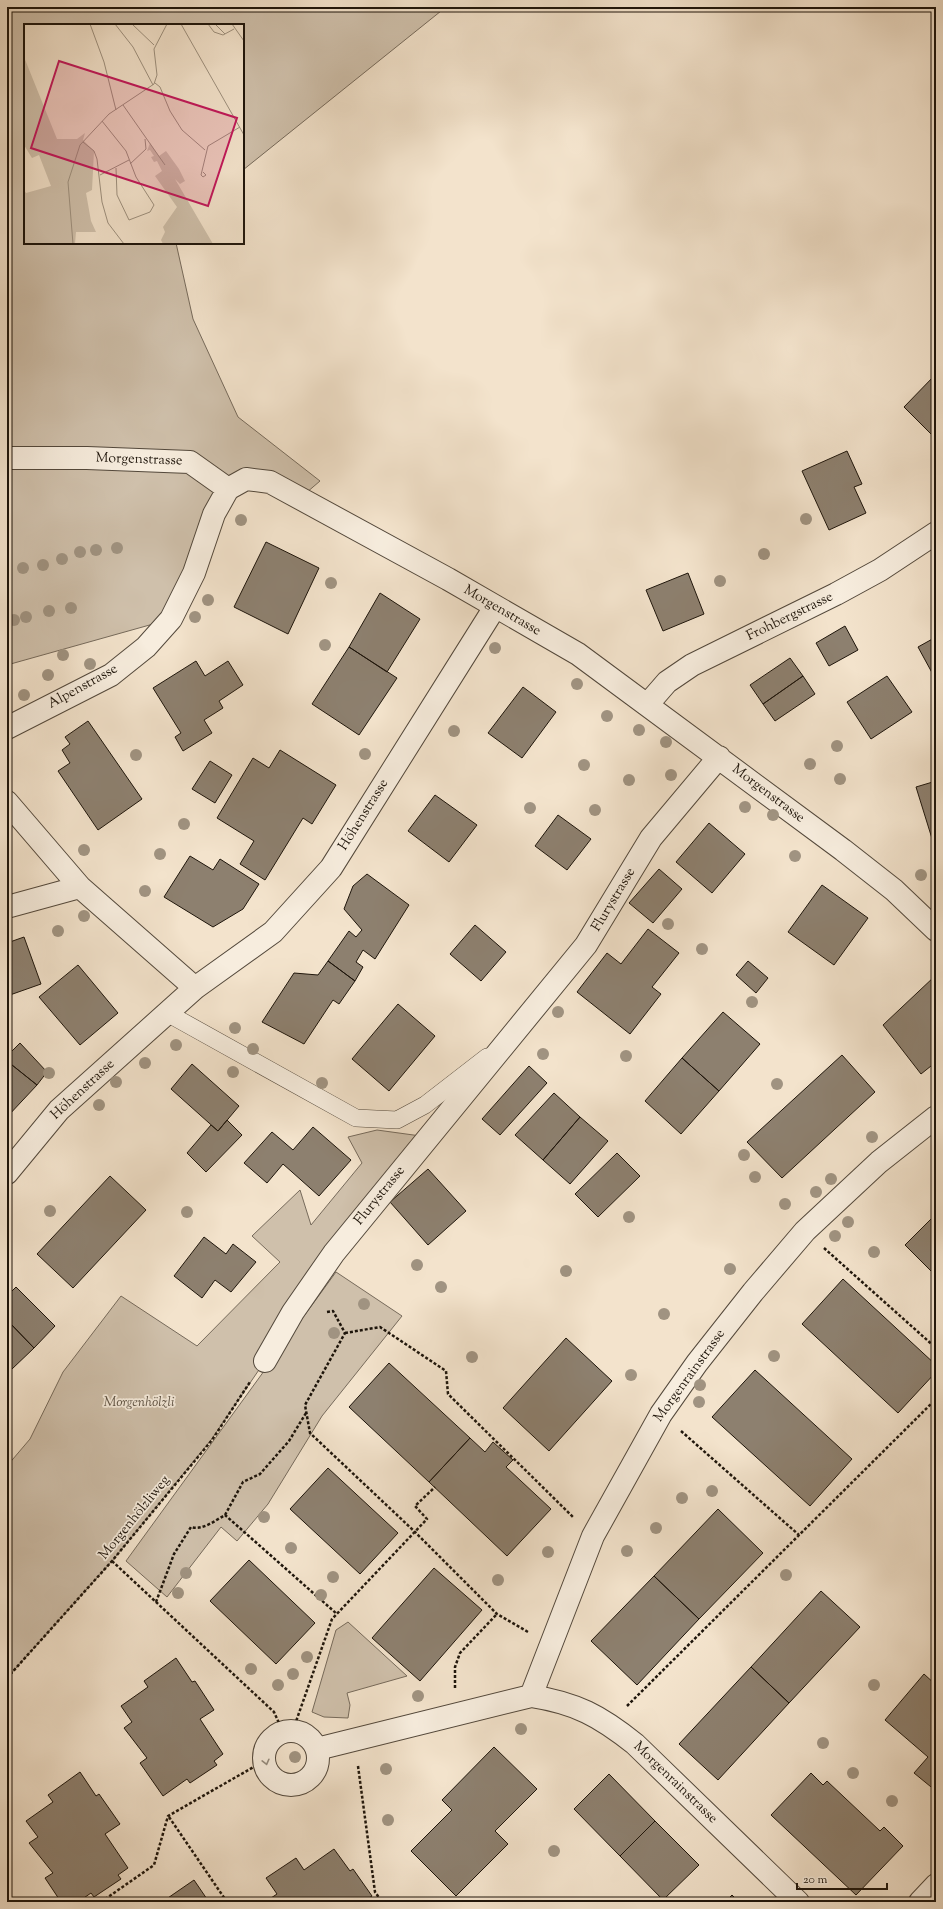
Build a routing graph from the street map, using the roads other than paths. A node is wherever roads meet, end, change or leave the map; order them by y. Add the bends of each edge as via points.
1 (7, 458) edge
2 (228, 489) junction
3 (936, 533) edge
4 (495, 608) junction
5 (647, 705) junction
6 (7, 728) edge
7 (719, 757) junction
8 (7, 802) edge
9 (80, 887) junction
10 (7, 907) edge
11 (936, 930) edge
12 (195, 988) junction
13 (167, 1013) junction
14 (507, 1041) junction
15 (936, 1117) edge
16 (7, 1173) edge
17 (265, 1360) road end
18 (531, 1696) junction
19 (317, 1749) junction
20 (936, 1885) edge
21 (798, 1902) edge
22 (920, 1902) edge

1 - 2 street, Morgenstrasse via 190,462
2 - 4 street, Morgenstrasse via 246,479 270,482 448,579
2 - 6 street, Alpenstrasse via 214,514 194,573 171,619 146,647 111,675
3 - 5 street, Frohbergstrasse via 880,570 836,594 692,665 667,682
4 - 5 street, Morgenstrasse via 578,654
4 - 12 street, Höhenstrasse via 331,868 273,932
5 - 7 street, Morgenstrasse
7 - 11 street, Morgenstrasse via 894,890
7 - 14 street, Flurystrasse via 651,838 586,945
8 - 9 street
9 - 10 street
9 - 12 street
12 - 13 street, Höhenstrasse
13 - 14 lane, Flurystrasse via 356,1118 397,1120 425,1105
13 - 16 street, Höhenstrasse via 59,1110
14 - 17 street, Flurystrasse via 334,1253 293,1312
15 - 18 street, Morgenrainstrasse via 879,1162 805,1231 744,1304 661,1414 593,1536
18 - 19 street, Morgenrainstrasse
18 - 21 street, Morgenrainstrasse via 585,1710 610,1724 635,1744
19 -> 19 street via 303,1733 288,1731 273,1737 267,1745 264,1761 270,1776 278,1782 298,1784 309,1778 315,1770 318,1761
20 - 22 street

